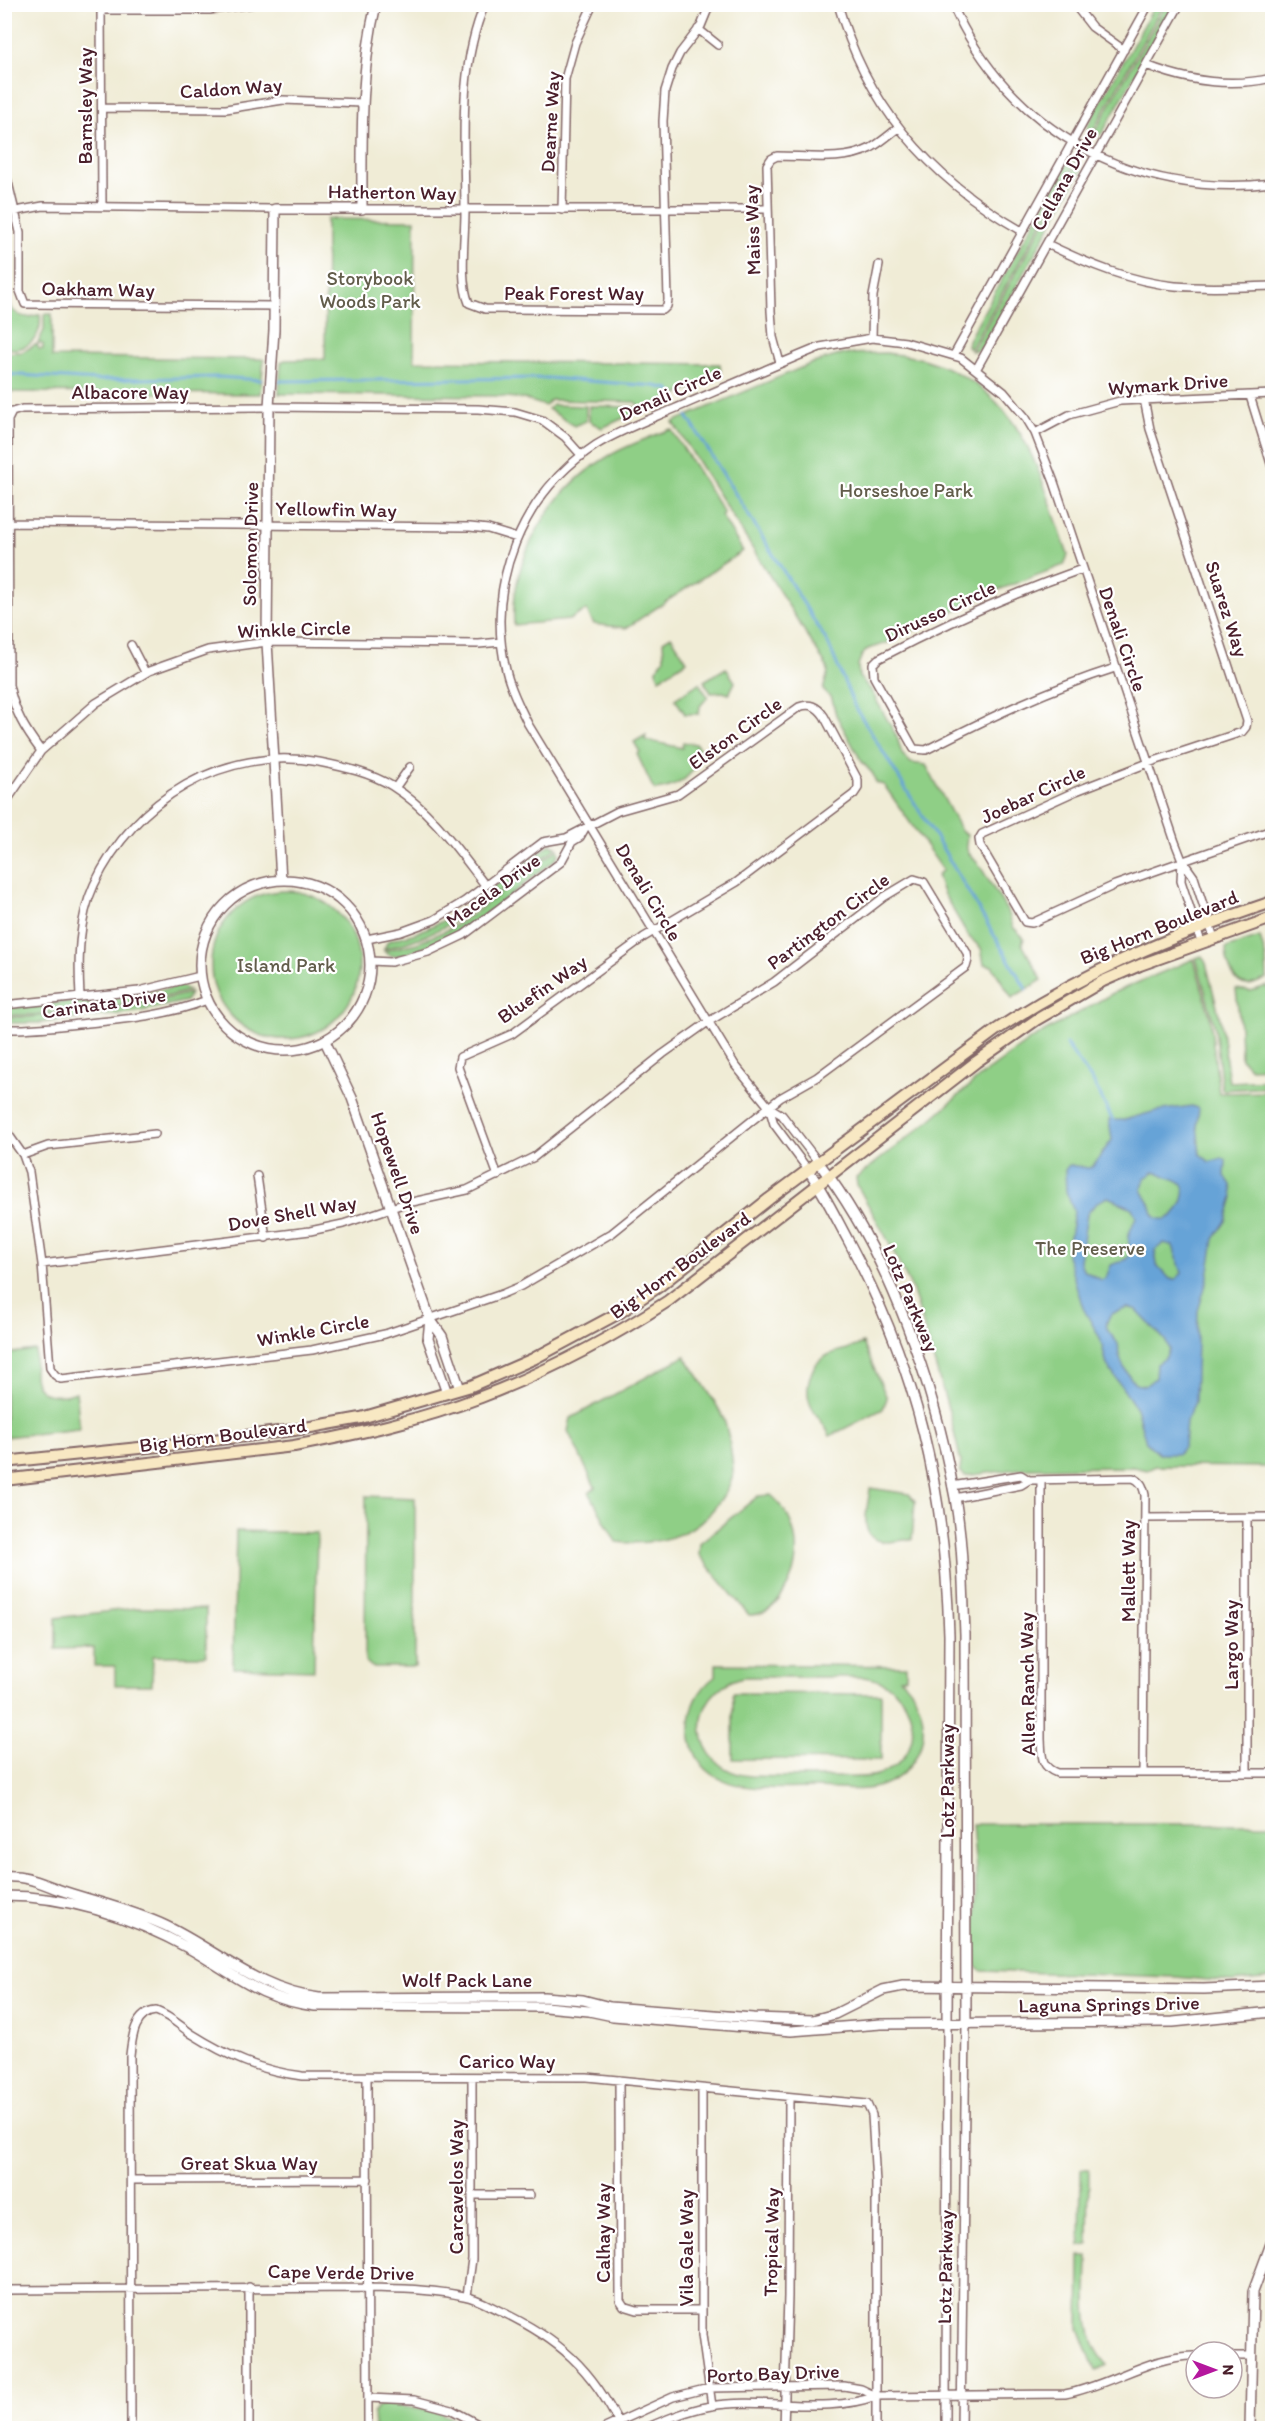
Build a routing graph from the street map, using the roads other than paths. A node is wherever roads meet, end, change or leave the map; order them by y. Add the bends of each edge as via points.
1 (253, 4) edge
2 (376, 4) edge
3 (485, 4) edge
4 (593, 4) edge
5 (710, 4) edge
6 (838, 4) edge
7 (952, 4) edge
8 (1074, 4) edge
9 (1149, 4) edge
10 (1180, 4) edge
11 (101, 7) edge
12 (698, 29) junction
13 (718, 45) dead end
14 (1124, 50) junction
15 (1146, 65) junction
16 (1272, 78) edge
17 (362, 103) junction
18 (102, 108) junction
19 (898, 128) junction
20 (1072, 142) junction
21 (1097, 154) junction
22 (4, 166) edge
23 (1272, 183) edge
24 (102, 207) junction
25 (275, 209) junction
26 (362, 209) junction
27 (767, 209) junction
28 (562, 210) junction
29 (16, 211) junction
30 (465, 211) junction
31 (666, 211) junction
32 (1022, 231) junction
33 (1047, 244) junction
34 (879, 264) dead end
35 (1272, 286) edge
36 (274, 306) junction
37 (872, 338) junction
38 (954, 355) junction
39 (780, 363) junction
40 (977, 369) junction
41 (1272, 394) edge
42 (1250, 396) junction
43 (1144, 399) junction
44 (269, 407) junction
45 (1035, 433) junction
46 (582, 456) junction
47 (1272, 467) edge
48 (9, 523) junction
49 (269, 525) junction
50 (517, 538) junction
51 (1082, 569) junction
52 (267, 642) junction
53 (501, 642) junction
54 (131, 645) dead end
55 (1116, 668) junction
56 (145, 672) junction
57 (41, 751) junction
58 (274, 758) junction
59 (1148, 763) junction
60 (410, 767) dead end
61 (395, 788) junction
62 (4, 805) edge
63 (587, 828) junction
64 (1272, 830) edge
65 (1182, 860) junction
66 (281, 880) junction
67 (485, 885) junction
68 (1272, 902) edge
69 (1272, 918) edge
70 (1210, 924) junction
71 (1197, 928) junction
72 (654, 931) junction
73 (1214, 938) junction
74 (367, 939) junction
75 (1201, 942) junction
76 (371, 961) junction
77 (200, 976) junction
78 (81, 997) junction
79 (207, 1000) junction
80 (4, 1005) edge
81 (708, 1022) junction
82 (4, 1029) edge
83 (325, 1041) junction
84 (769, 1107) junction
85 (4, 1128) edge
86 (155, 1134) dead end
87 (23, 1155) junction
88 (819, 1163) junction
89 (809, 1171) junction
90 (829, 1175) junction
91 (256, 1176) dead end
92 (498, 1176) junction
93 (818, 1184) junction
94 (390, 1209) junction
95 (266, 1238) junction
96 (42, 1264) junction
97 (430, 1319) junction
98 (460, 1389) junction
99 (447, 1393) junction
100 (4, 1462) edge
101 (4, 1480) edge
102 (1029, 1480) junction
103 (1041, 1480) junction
104 (952, 1486) junction
105 (955, 1498) junction
106 (1247, 1517) junction
107 (1272, 1517) edge
108 (1145, 1518) junction
109 (1143, 1773) junction
110 (1247, 1773) junction
111 (1272, 1773) edge
112 (4, 1877) edge
113 (4, 1896) edge
114 (965, 1986) junction
115 (1272, 1986) edge
116 (947, 1987) junction
117 (1272, 2012) edge
118 (947, 2024) junction
119 (966, 2024) junction
120 (367, 2078) junction
121 (472, 2078) junction
122 (619, 2080) junction
123 (702, 2090) junction
124 (789, 2098) junction
125 (368, 2179) junction
126 (131, 2180) junction
127 (472, 2195) junction
128 (530, 2195) dead end
129 (1272, 2241) edge
130 (131, 2287) junction
131 (249, 2287) junction
132 (368, 2288) junction
133 (5, 2290) edge
134 (467, 2296) junction
135 (702, 2310) junction
136 (1244, 2356) edge
137 (1250, 2356) junction
138 (1184, 2358) edge
139 (784, 2386) junction
140 (710, 2388) junction
141 (946, 2395) junction
142 (876, 2396) junction
143 (961, 2396) junction
144 (368, 2398) junction
145 (783, 2404) junction
146 (712, 2406) junction
147 (619, 2425) edge
148 (5, 2428) edge
149 (131, 2428) edge
150 (249, 2428) edge
151 (368, 2428) edge
152 (485, 2428) edge
153 (605, 2428) edge
154 (646, 2428) edge
155 (784, 2428) edge
156 (876, 2428) edge
157 (946, 2428) edge
158 (961, 2428) edge
159 (1250, 2428) edge

1 - 11 street via 210,10
2 - 17 street
3 - 30 street, Peak Forest Way via 471,45 467,80
4 - 28 street, Dearne Way via 575,43 565,79
5 - 12 street, Peak Forest Way
6 - 19 street via 860,65
7 - 20 street via 974,48 1002,86 1032,115
8 - 14 street via 1092,27
9 - 14 street, Cellana Drive
10 - 15 street, Cellana Drive
11 - 18 street, Barnsley Way
12 - 13 street
12 - 31 street, Peak Forest Way via 680,53 665,91
14 - 20 street, Cellana Drive
15 - 16 street via 1208,82 1242,83
15 - 21 street, Cellana Drive
17 - 18 street, Caldon Way via 283,100 226,108
17 - 26 street
18 - 24 street, Barnsley Way
19 - 27 street, Maiss Way via 856,154 771,159 767,165
19 - 32 street via 942,176
20 - 21 street
20 - 32 street, Cellana Drive
21 - 23 street via 1124,167 1186,183
21 - 33 street, Cellana Drive
22 - 29 street, Oakham Way
24 - 25 street, Hatherton Way
24 - 29 street, Hatherton Way via 43,206
25 - 26 street, Hatherton Way
25 - 36 street, Solomon Drive
26 - 30 street, Hatherton Way
27 - 31 street, Hatherton Way
27 - 39 street, Maiss Way via 773,337
28 - 30 street, Hatherton Way
28 - 31 street, Hatherton Way
29 - 36 street, Oakham Way via 20,291 26,304
30 - 31 street, Peak Forest Way via 466,296 476,307 663,310 668,300
32 - 38 street, Cellana Drive
33 - 35 street via 1108,270 1173,286
33 - 40 street, Cellana Drive
34 - 37 street
36 - 44 street, Solomon Drive
37 - 38 street, Denali Circle
37 - 39 street, Denali Circle via 820,347
38 - 40 street, Denali Circle
39 - 46 street, Denali Circle via 609,438
40 - 45 street, Denali Circle via 1004,392
41 - 42 street, Wymark Drive
42 - 43 street, Wymark Drive
42 - 47 street
43 - 45 street, Wymark Drive via 1097,406
43 - 59 street, Suarez Way via 1150,429 1247,721 1242,732
44 - 46 street, Albacore Way via 515,412 542,420
44 - 48 street, Albacore Way via 12,412 8,420
44 - 49 street, Solomon Drive
45 - 51 street, Denali Circle
46 - 50 street, Denali Circle via 544,491
48 - 49 street, Yellowfin Way
48 - 57 street, Albacore Way via 9,685 21,724
49 - 50 street, Yellowfin Way via 470,527
49 - 52 street, Solomon Drive
50 - 53 street, Denali Circle via 501,595
51 - 55 street, Denali Circle
51 - 55 street, Dirusso Circle via 1002,598 928,632 878,658 873,664 874,677 914,749 926,750 1047,692
52 - 53 street, Winkle Circle
52 - 56 street, Winkle Circle via 208,650
52 - 58 street, Solomon Drive
53 - 63 street, Denali Circle via 515,697
54 - 56 street
55 - 59 street, Denali Circle
56 - 57 street, Winkle Circle via 96,703
57 - 62 street, Winkle Circle
58 - 61 street via 346,767
58 - 66 street, Solomon Drive
58 - 78 street via 211,772 170,794 142,815 93,887 81,935
59 - 65 street, Denali Circle
59 - 65 street, Joebar Circle via 982,834 980,845 1025,922 1032,923
60 - 61 street
61 - 67 street via 445,831
63 - 67 street, Macela Drive via 566,838 543,842
63 - 72 street, Denali Circle
63 - 72 street, Elston Circle via 618,811 678,795 799,707 812,705 824,716 858,780 855,794 736,882
63 - 76 street, Macela Drive via 572,842 561,862 465,935 428,952 391,962
64 - 65 street
65 - 70 street, Denali Circle via 1194,877
65 - 71 street, Denali Circle via 1180,881
66 - 74 street via 302,881 335,895 360,922
66 - 77 street via 247,888 220,910 202,945
67 - 74 street, Macela Drive via 434,920
68 - 70 main road, Big Horn Boulevard
69 - 73 main road, Big Horn Boulevard
70 - 71 main road, Big Horn Boulevard
70 - 73 street, Denali Circle
71 - 75 street, Denali Circle
71 - 88 main road, Big Horn Boulevard via 1111,963 1029,1008
72 - 81 street, Denali Circle
72 - 92 street, Bluefin Way via 512,1034 460,1057 459,1067
73 - 75 main road, Big Horn Boulevard
74 - 76 street
75 - 90 main road, Big Horn Boulevard via 1103,981 1036,1020
76 - 83 street via 368,985 357,1011
77 - 78 street, Carinata Drive via 139,991
77 - 79 street
78 - 80 street, Carinata Drive
79 - 82 street, Carinata Drive via 142,1017 28,1030
79 - 83 street via 227,1027 255,1044 292,1050
81 - 84 street, Denali Circle via 735,1065
81 - 84 street, Partington Circle via 774,982 884,897 914,879 924,882 968,953 966,967 817,1077
81 - 92 street, Dove Shell Way via 534,1157
83 - 94 street, Hopewell Drive via 352,1098
84 - 88 street, Denali Circle via 782,1115
84 - 89 street, Denali Circle via 774,1124
84 - 97 street, Winkle Circle via 612,1233 502,1294
85 - 87 street, Winkle Circle
86 - 87 street via 48,1146
87 - 96 street, Winkle Circle via 31,1181
88 - 89 main road, Big Horn Boulevard
88 - 90 street, Lotz Parkway
89 - 93 street, Lotz Parkway
89 - 98 main road, Big Horn Boulevard via 619,1313 542,1355
90 - 93 main road, Big Horn Boulevard
90 - 104 street, Lotz Parkway via 878,1260 896,1301 936,1418
91 - 95 street
92 - 94 street, Dove Shell Way via 467,1190
93 - 101 main road, Big Horn Boulevard via 668,1301 628,1327 480,1398 366,1431 294,1446
93 - 116 street, Lotz Parkway via 863,1268 902,1359 937,1491 948,1577 950,1635
94 - 95 street, Dove Shell Way via 343,1224
94 - 97 street, Hopewell Drive
95 - 96 street, Dove Shell Way
96 - 97 street, Winkle Circle via 50,1368 61,1379 312,1350 385,1334
97 - 98 street, Hopewell Drive via 442,1336
97 - 99 street, Hopewell Drive via 428,1339
98 - 99 main road, Big Horn Boulevard
99 - 100 main road, Big Horn Boulevard via 361,1418 294,1430
102 - 103 street, Mallett Way
102 - 104 street, Mallett Way via 1021,1475
102 - 105 street, Mallett Way
103 - 108 street, Mallett Way via 1138,1480 1145,1495
103 - 109 street, Allen Ranch Way via 1042,1761 1048,1770 1058,1773
104 - 105 street, Lotz Parkway
105 - 114 street, Lotz Parkway via 965,1634
106 - 107 street
106 - 108 street
106 - 110 street, Largo Way
108 - 109 street, Mallett Way
109 - 110 street, Allen Ranch Way
110 - 111 street, Allen Ranch Way
112 - 116 street, Wolf Pack Lane via 33,1879 146,1918 188,1937 263,1983 319,1998 544,1997 610,2007 813,2020 835,2014 889,1988
113 - 118 street, Wolf Pack Lane via 57,1900 128,1919 193,1951 259,1992 304,2005 545,2007 774,2031
114 - 115 street, Laguna Springs Drive
114 - 116 street, Laguna Springs Drive
114 - 119 street, Lotz Parkway
116 - 118 street, Lotz Parkway
117 - 119 street, Laguna Springs Drive via 1173,2022
118 - 119 street, Laguna Springs Drive
118 - 141 street, Lotz Parkway
119 - 143 street, Lotz Parkway
120 - 121 street, Carico Way
120 - 125 street
120 - 126 street, Carico Way via 302,2076 250,2065 165,2014 148,2012 137,2025 132,2042
121 - 122 street, Carico Way
121 - 127 street, Carcavelos Way
122 - 123 street, Carico Way
122 - 135 street, Calhay Way via 620,2300 624,2306 637,2310
123 - 124 street, Carico Way
123 - 135 street, Vila Gale Way
124 - 139 street, Tropical Way
124 - 142 street, Carico Way via 859,2102 871,2108 876,2183
125 - 126 street, Great Skua Way
125 - 132 street
126 - 130 street, Carico Way
127 - 128 street
127 - 134 street, Carcavelos Way via 472,2271
129 - 137 street via 1253,2292
130 - 131 street, Cape Verde Drive
130 - 133 street, Cape Verde Drive
130 - 149 street, Carico Way
131 - 132 street, Cape Verde Drive
131 - 150 street
132 - 134 street, Cape Verde Drive
132 - 144 street
133 - 148 street
134 - 147 street, Cape Verde Drive via 526,2323 566,2351 599,2387
135 - 140 street, Vila Gale Way
136 - 137 street
137 - 159 street
138 - 143 street, Porto Bay Drive via 1065,2394
139 - 140 street, Porto Bay Drive
139 - 142 street, Porto Bay Drive via 844,2386
139 - 145 street, Tropical Way
140 - 146 street, Vila Gale Way
140 - 147 street, Porto Bay Drive via 673,2397
141 - 142 street, Porto Bay Drive
141 - 143 street, Porto Bay Drive
141 - 157 street, Lotz Parkway
142 - 145 street, Porto Bay Drive via 847,2404
142 - 156 street
143 - 158 street, Lotz Parkway
144 - 151 street
144 - 152 street via 433,2404
145 - 146 street, Porto Bay Drive
145 - 155 street, Tropical Way
146 - 154 street, Porto Bay Drive
147 - 153 street, Porto Bay Drive

